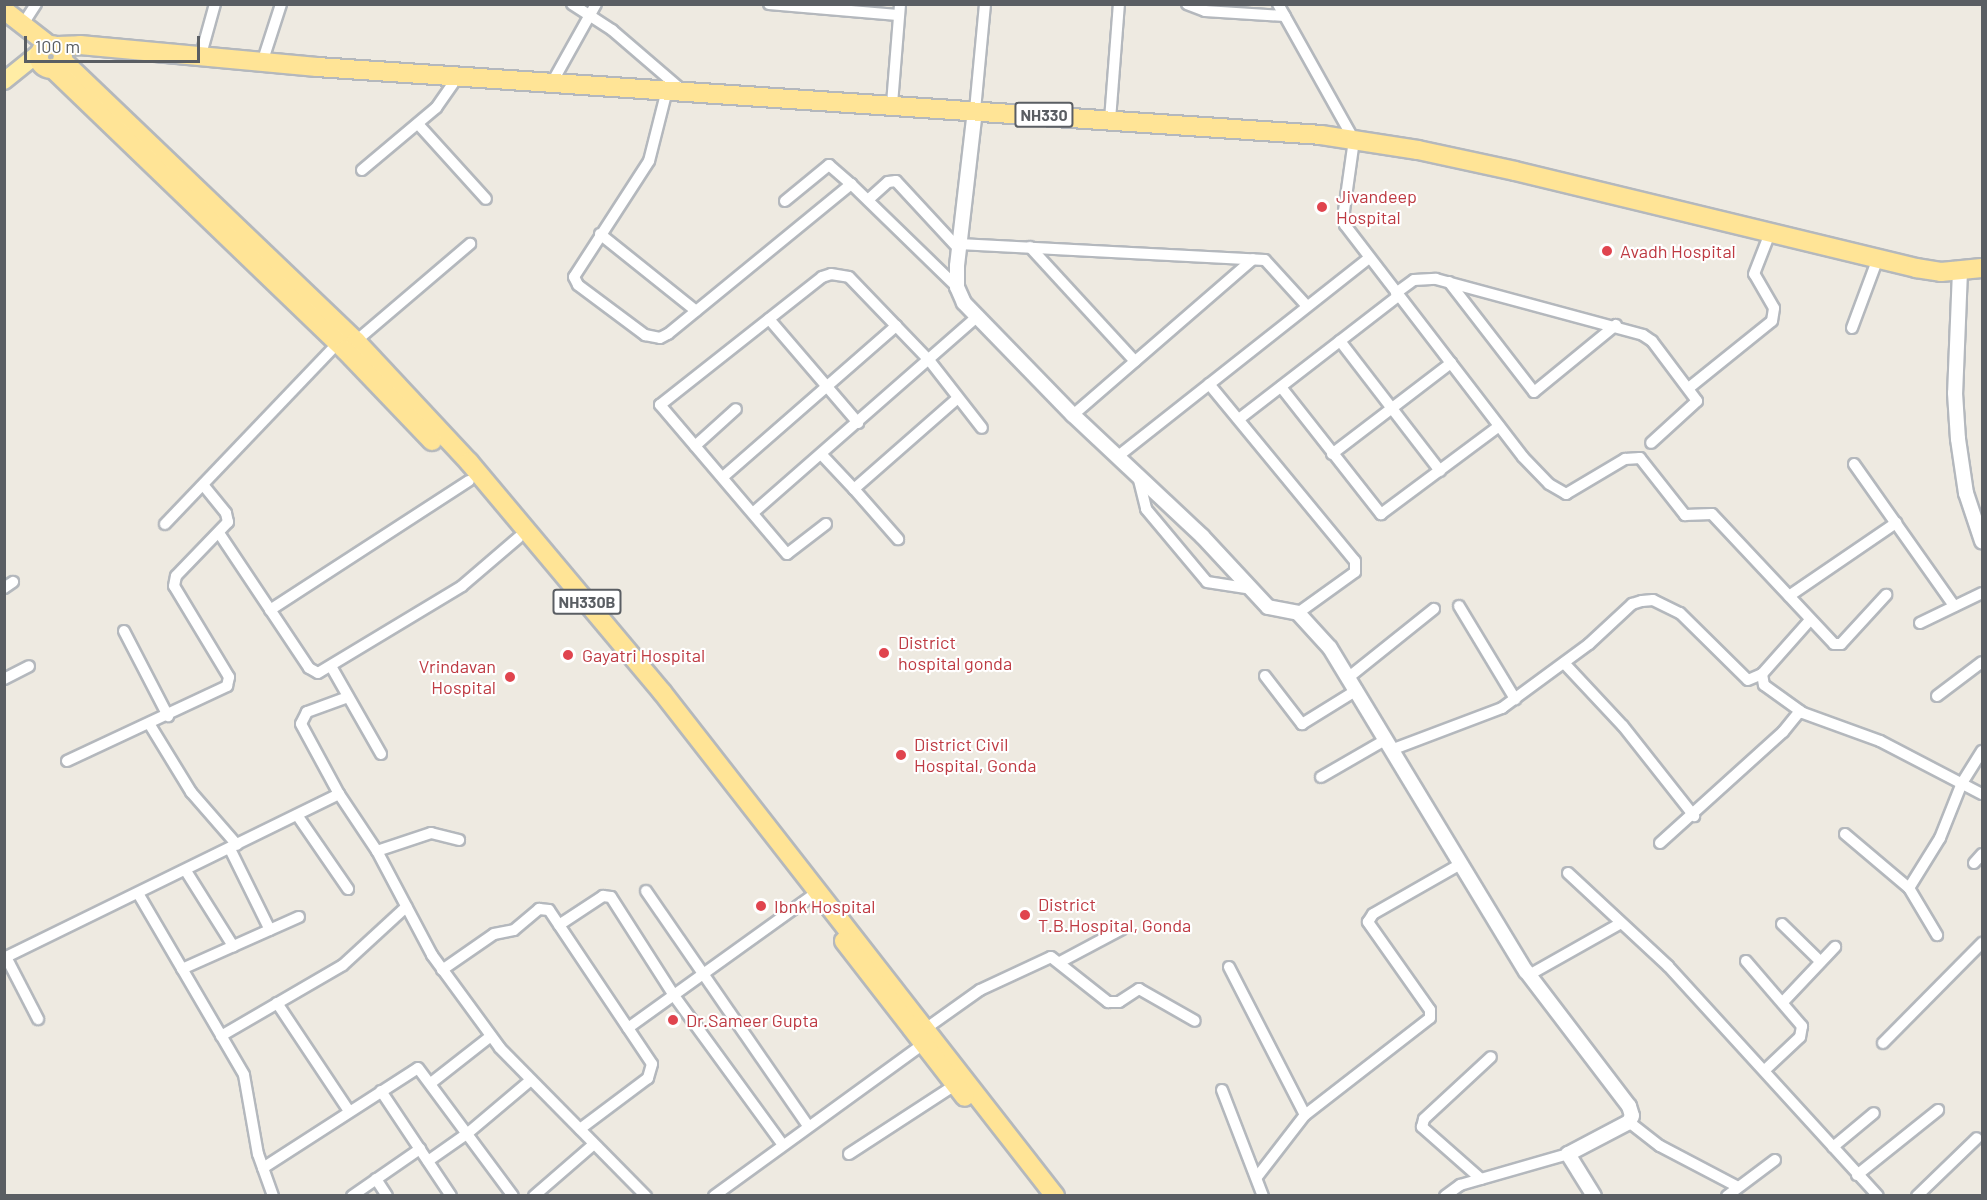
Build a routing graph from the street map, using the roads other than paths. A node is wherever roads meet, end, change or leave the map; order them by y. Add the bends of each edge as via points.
1 (36, 4) edge
2 (215, 4) edge
3 (281, 4) edge
4 (572, 4) edge
5 (596, 4) edge
6 (769, 4) edge
7 (985, 4) edge
8 (1119, 4) edge
9 (1187, 4) edge
10 (1278, 4) edge
11 (834, 7) edge
12 (4, 10) edge
13 (899, 10) edge
14 (589, 15) junction
15 (4, 16) edge
16 (1285, 16) junction
17 (23, 24) junction
18 (50, 55) junction
19 (200, 58) junction
20 (262, 63) junction
21 (459, 75) junction
22 (5, 80) edge
23 (553, 81) junction
24 (675, 91) junction
25 (892, 104) junction
26 (975, 110) junction
27 (1110, 120) junction
28 (418, 123) junction
29 (1354, 140) junction
30 (362, 170) dead end
31 (851, 184) junction
32 (486, 199) dead end
33 (869, 199) junction
34 (785, 201) dead end
35 (1770, 233) junction
36 (600, 234) junction
37 (470, 244) dead end
38 (959, 247) junction
39 (1029, 247) junction
40 (1369, 258) junction
41 (1878, 258) junction
42 (1253, 259) junction
43 (1983, 268) edge
44 (1960, 271) junction
45 (1449, 282) junction
46 (957, 287) junction
47 (1397, 294) junction
48 (1307, 306) junction
49 (696, 311) junction
50 (977, 317) junction
51 (769, 319) junction
52 (1616, 325) junction
53 (896, 326) junction
54 (1852, 328) dead end
55 (1340, 341) junction
56 (347, 342) junction
57 (928, 360) junction
58 (1135, 361) junction
59 (1450, 363) junction
60 (1209, 384) junction
61 (827, 386) junction
62 (1281, 387) junction
63 (1690, 387) junction
64 (958, 398) junction
65 (1393, 407) junction
66 (736, 409) dead end
67 (1073, 415) junction
68 (1239, 420) junction
69 (858, 423) junction
70 (1499, 426) junction
71 (982, 428) dead end
72 (1651, 443) dead end
73 (695, 446) junction
74 (1332, 454) junction
75 (822, 455) junction
76 (1117, 457) junction
77 (1854, 464) dead end
78 (1440, 471) junction
79 (723, 477) junction
80 (1139, 480) junction
81 (469, 481) junction
82 (203, 485) junction
83 (854, 489) junction
84 (753, 512) junction
85 (1896, 523) junction
86 (165, 524) dead end
87 (826, 524) dead end
88 (219, 533) junction
89 (518, 538) junction
90 (898, 539) dead end
91 (1983, 541) edge
92 (1252, 589) junction
93 (1983, 593) edge
94 (1886, 595) dead end
95 (1790, 596) junction
96 (1459, 606) dead end
97 (1954, 606) junction
98 (1434, 609) dead end
99 (270, 610) junction
100 (1298, 613) junction
101 (1810, 620) junction
102 (1920, 623) dead end
103 (124, 631) dead end
104 (1983, 662) edge
105 (1564, 663) junction
106 (29, 666) dead end
107 (332, 668) junction
108 (1762, 674) junction
109 (1265, 676) dead end
110 (1349, 677) junction
111 (4, 679) edge
112 (1357, 690) junction
113 (348, 696) junction
114 (1937, 696) dead end
115 (1515, 699) junction
116 (1800, 711) junction
117 (168, 716) junction
118 (150, 725) junction
119 (1388, 745) junction
120 (1983, 751) edge
121 (381, 754) dead end
122 (67, 761) dead end
123 (1321, 777) dead end
124 (1962, 783) junction
125 (339, 794) junction
126 (1983, 794) edge
127 (297, 815) junction
128 (1694, 816) junction
129 (1845, 834) dead end
130 (459, 840) dead end
131 (1660, 843) dead end
132 (234, 847) junction
133 (377, 851) junction
134 (1983, 854) edge
135 (1974, 863) dead end
136 (1459, 865) junction
137 (186, 871) junction
138 (1568, 873) dead end
139 (1909, 888) junction
140 (348, 889) dead end
141 (646, 891) dead end
142 (139, 895) junction
143 (810, 897) junction
144 (406, 907) junction
145 (299, 917) dead end
146 (1619, 924) junction
147 (1782, 924) dead end
148 (559, 925) junction
149 (1122, 928) dead end
150 (270, 930) junction
151 (1937, 935) dead end
152 (1983, 944) edge
153 (233, 946) junction
154 (1835, 947) dead end
155 (5, 958) edge
156 (1746, 961) dead end
157 (1060, 962) junction
158 (1821, 962) junction
159 (1229, 967) dead end
160 (182, 969) junction
161 (442, 970) junction
162 (1530, 975) junction
163 (704, 976) junction
164 (675, 997) junction
165 (1783, 1002) junction
166 (277, 1004) junction
167 (38, 1020) dead end
168 (1195, 1021) dead end
169 (628, 1028) junction
170 (221, 1036) junction
171 (491, 1036) junction
172 (926, 1036) junction
173 (1883, 1043) dead end
174 (1491, 1057) dead end
175 (1766, 1070) junction
176 (531, 1080) junction
177 (431, 1083) junction
178 (956, 1085) junction
179 (1222, 1090) dead end
180 (381, 1091) junction
181 (1938, 1110) dead end
182 (349, 1111) junction
183 (1874, 1113) dead end
184 (1305, 1114) junction
185 (1629, 1122) junction
186 (808, 1126) junction
187 (580, 1129) junction
188 (468, 1134) junction
189 (1977, 1138) dead end
190 (594, 1144) junction
191 (783, 1145) junction
192 (1833, 1147) junction
193 (420, 1149) junction
194 (849, 1154) dead end
195 (1568, 1154) junction
196 (1775, 1160) dead end
197 (428, 1161) junction
198 (263, 1168) junction
199 (1857, 1174) junction
200 (1257, 1177) junction
201 (376, 1179) junction
202 (1481, 1179) junction
203 (1738, 1187) junction
204 (1451, 1194) edge
205 (273, 1196) edge
206 (352, 1196) edge
207 (387, 1196) edge
208 (451, 1196) edge
209 (513, 1196) edge
210 (534, 1196) edge
211 (646, 1196) edge
212 (714, 1196) edge
213 (1041, 1196) edge
214 (1055, 1196) edge
215 (1263, 1196) edge
216 (1594, 1196) edge
217 (1727, 1196) edge
218 (1878, 1196) edge
219 (1917, 1196) edge

1 - 17 street
2 - 19 street
3 - 20 street
4 - 14 street
5 - 14 street
6 - 11 street
7 - 26 street
8 - 27 street
9 - 16 street via 1205,11
10 - 16 street
11 - 13 street
12 - 17 highway
13 - 25 street
14 - 23 street
14 - 24 street
15 - 18 highway
16 - 29 street
17 - 18 highway
18 - 19 highway, NH330 via 92,45
18 - 22 main road
18 - 56 highway, NH330B
19 - 20 highway, NH330
20 - 21 highway, NH330
21 - 23 highway, NH330
21 - 28 street via 443,101
23 - 24 highway, NH330
24 - 25 highway, NH330
24 - 36 street via 650,161
25 - 26 highway, NH330
26 - 27 highway, NH330
26 - 38 street
27 - 29 highway, NH330
28 - 30 street
28 - 32 street
29 - 35 highway, NH330 via 1515,171
29 - 40 street via 1345,225
31 - 33 street
31 - 34 street via 829,165
31 - 49 street
33 - 38 street via 888,182 896,181
33 - 46 street
35 - 41 highway, NH330
35 - 63 street via 1754,274 1774,308 1772,321
36 - 49 street
36 - 49 street via 575,271 578,285 652,338 668,334
37 - 56 street
38 - 39 street
38 - 46 street
39 - 42 street
39 - 58 street
40 - 47 street
40 - 48 street
41 - 44 highway, NH330 via 1924,270
41 - 54 street
42 - 48 street via 1271,264
42 - 58 street
43 - 44 highway, NH330
44 - 91 street via 1955,393 1958,440 1966,493
45 - 47 street via 1422,277
45 - 52 street via 1575,318
45 - 52 street via 1534,392
46 - 50 street via 964,303
47 - 55 street
47 - 59 street
48 - 60 street
50 - 57 street
50 - 67 street
51 - 53 street via 822,277 840,274 849,277
51 - 61 street
51 - 73 street via 660,405
52 - 63 street via 1652,341
53 - 57 street
53 - 61 street
55 - 62 street
55 - 65 street
56 - 81 highway, NH330B
56 - 82 street
56 - 172 highway, NH330B via 469,462 662,692
57 - 64 street
57 - 69 street
58 - 67 street
59 - 65 street
59 - 70 street
60 - 68 street
60 - 76 street
61 - 69 street
61 - 79 street
62 - 68 street
62 - 74 street
63 - 72 street via 1697,397 1696,404
64 - 71 street
64 - 83 street
65 - 74 street
65 - 78 street
66 - 73 street
67 - 76 street
68 - 100 street via 1357,567
69 - 75 street
70 - 78 street
70 - 95 street via 1523,457 1562,494 1625,459 1640,458 1685,515 1712,514
73 - 79 street
74 - 78 street via 1381,514
75 - 83 street
75 - 84 street
76 - 80 street
77 - 85 street
79 - 84 street
80 - 92 street via 1202,536
80 - 92 street via 1146,509 1207,582
81 - 89 highway, NH330B
81 - 99 street
82 - 86 street
82 - 88 street via 228,517
83 - 90 street
84 - 87 street via 787,554
85 - 95 street
85 - 97 street
88 - 99 street
88 - 117 street via 174,581 229,682 222,690
89 - 107 street via 468,582
89 - 143 highway, NH330B via 666,709
92 - 100 street via 1276,611 1292,609
93 - 97 street
94 - 101 street via 1841,644 1833,644
95 - 101 street
96 - 115 street
97 - 102 street
98 - 110 street
99 - 107 street via 309,668 318,674
100 - 110 street via 1330,648
101 - 108 street
103 - 117 street
104 - 114 street
105 - 108 street via 1632,604 1653,600 1680,613 1748,680
105 - 115 street
105 - 128 street via 1636,741
106 - 111 street
107 - 113 street
108 - 116 street via 1764,686
109 - 112 street via 1302,724
110 - 112 street
112 - 119 street
113 - 121 street
113 - 125 street via 307,712 300,719
115 - 119 street via 1488,715
116 - 124 street via 1880,741
116 - 128 street
117 - 118 street
118 - 122 street
118 - 132 street via 191,792
119 - 123 street
119 - 136 street
120 - 124 street
124 - 126 street
124 - 139 street via 1944,831
125 - 127 street
125 - 133 street
127 - 132 street
127 - 140 street
128 - 131 street
129 - 139 street
130 - 133 street via 430,833
132 - 137 street
132 - 150 street
133 - 144 street
134 - 135 street
136 - 162 street
136 - 184 street via 1369,918 1370,927 1430,1010 1430,1018
137 - 142 street
137 - 153 street
138 - 146 street
139 - 151 street
141 - 163 street
142 - 155 street
142 - 160 street
143 - 163 street
143 - 172 highway, NH330B
144 - 161 street
144 - 166 street via 343,965
145 - 150 street
146 - 162 street
146 - 175 street via 1668,966
147 - 158 street
148 - 161 street via 549,910 539,909 514,930 494,934
148 - 164 street via 603,896 611,897
148 - 169 street
149 - 157 street
150 - 153 street
152 - 173 street
153 - 160 street
154 - 158 street
155 - 167 street
156 - 165 street
157 - 168 street via 1108,1002 1119,1002 1139,989
157 - 172 street via 1047,959 980,990
158 - 165 street
159 - 184 street
160 - 170 street
161 - 171 street
162 - 185 street via 1617,1088 1632,1116
163 - 164 street
163 - 186 street
164 - 169 street
164 - 191 street
165 - 175 street via 1800,1020 1802,1031
166 - 170 street
166 - 182 street
169 - 187 street via 652,1064 651,1074
170 - 198 street via 249,1091
171 - 176 street
171 - 177 street
172 - 178 highway, NH330B
172 - 186 street
172 - 214 highway, NH330B
174 - 202 street via 1424,1119 1422,1127
175 - 192 street
176 - 187 street
176 - 188 street
177 - 180 street via 418,1068
177 - 188 street
178 - 194 street
178 - 213 highway, NH330B
179 - 200 street
180 - 182 street
180 - 193 street
181 - 199 street
182 - 198 street
183 - 192 street
184 - 200 street
185 - 195 street
185 - 203 street via 1660,1146
186 - 191 street
187 - 190 street
188 - 197 street
188 - 209 street
189 - 219 street
190 - 210 street
190 - 211 street
191 - 212 street
192 - 199 street
193 - 197 street
193 - 201 street
195 - 202 street
195 - 216 street
196 - 203 street
197 - 208 street
198 - 205 street
199 - 218 street
200 - 215 street
201 - 206 street
201 - 207 street
202 - 204 street
203 - 217 street

